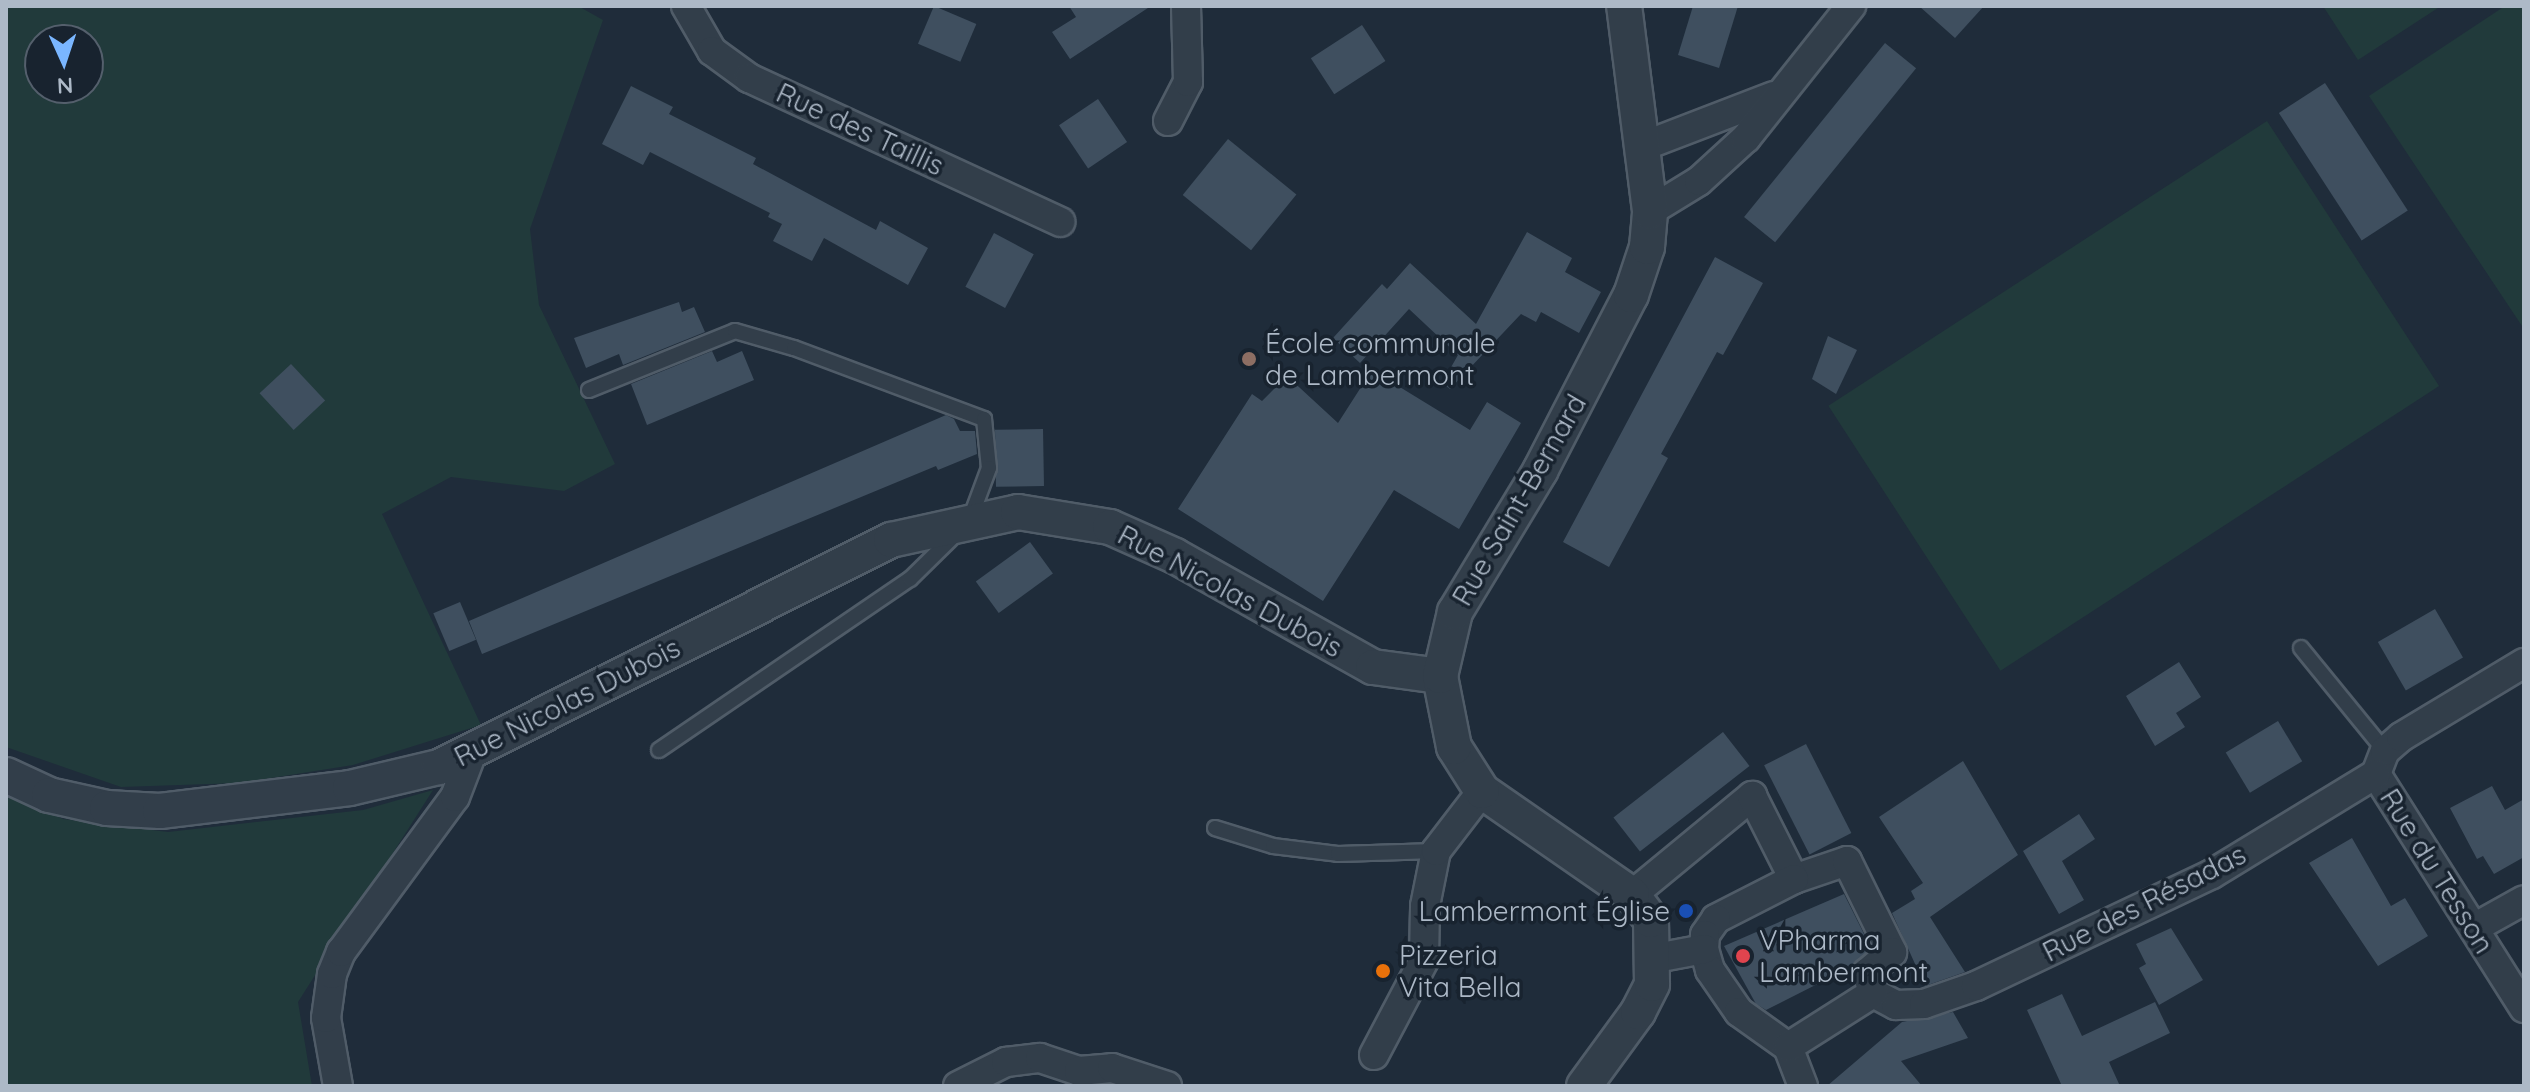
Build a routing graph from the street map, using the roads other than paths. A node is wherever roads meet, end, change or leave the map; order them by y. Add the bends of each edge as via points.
1 (686, 6) edge
2 (1186, 6) edge
3 (1624, 6) edge
4 (1851, 6) edge
5 (1778, 94) junction
6 (1168, 121) dead end
7 (1641, 147) junction
8 (1650, 211) junction
9 (1060, 222) dead end
10 (589, 390) dead end
11 (970, 520) junction
12 (2301, 648) dead end
13 (2524, 663) edge
14 (1440, 676) junction
15 (659, 750) dead end
16 (471, 755) junction
17 (2381, 763) junction
18 (6, 775) edge
19 (1482, 791) junction
20 (1215, 828) dead end
21 (1436, 851) junction
22 (1794, 879) junction
23 (1632, 895) junction
24 (2524, 900) edge
25 (2474, 928) junction
26 (1704, 949) junction
27 (1656, 958) junction
28 (1873, 993) junction
29 (2524, 1008) edge
30 (1788, 1047) junction
31 (1374, 1055) dead end
32 (338, 1086) edge
33 (958, 1086) edge
34 (1167, 1086) edge
35 (1584, 1086) edge
36 (1803, 1086) edge

1 - 9 street, Rue des Taillis via 712,51 749,78
2 - 6 street via 1188,82
3 - 7 street, Rue Saint-Bernard
4 - 5 street
5 - 7 street via 1743,113
5 - 8 street via 1746,138 1699,181
7 - 8 street, Rue Saint-Bernard
8 - 14 street, Rue Saint-Bernard via 1647,247 1631,295 1540,471 1455,612
10 - 11 lane via 735,331 794,348 984,419 989,468
11 - 14 street, Rue Nicolas Dubois via 1018,512 1110,527 1175,556 1373,667
11 - 15 lane via 910,579
11 - 16 street, Rue Nicolas Dubois via 891,540 833,566
12 - 17 lane
13 - 17 street, Rue des Résadas
14 - 19 street, Rue Saint-Bernard via 1454,747
16 - 18 street, Rue Nicolas Dubois via 350,788 160,811 107,808 49,795
16 - 32 street via 455,797 341,952 332,974 326,1018
17 - 25 street, Rue du Tesson
17 - 28 street, Rue des Résadas via 2212,874 1948,996 1896,1005
19 - 21 street
19 - 23 street, Rue Saint-Bernard
20 - 21 lane via 1273,846 1338,854
21 - 31 street via 1425,906 1424,960
22 - 23 street via 1752,796
22 - 26 street via 1716,919 1705,935
22 - 28 street via 1847,861 1892,952 1867,973
23 - 27 street, Rue Saint-Bernard via 1651,920
24 - 25 street
25 - 29 street, Rue du Tesson
26 - 27 street
26 - 30 street via 1710,970 1739,1012
27 - 35 street, Rue Saint-Bernard via 1652,984 1638,1012
28 - 30 street
30 - 36 street
33 - 34 street via 1006,1062 1040,1058 1079,1071 1112,1068

